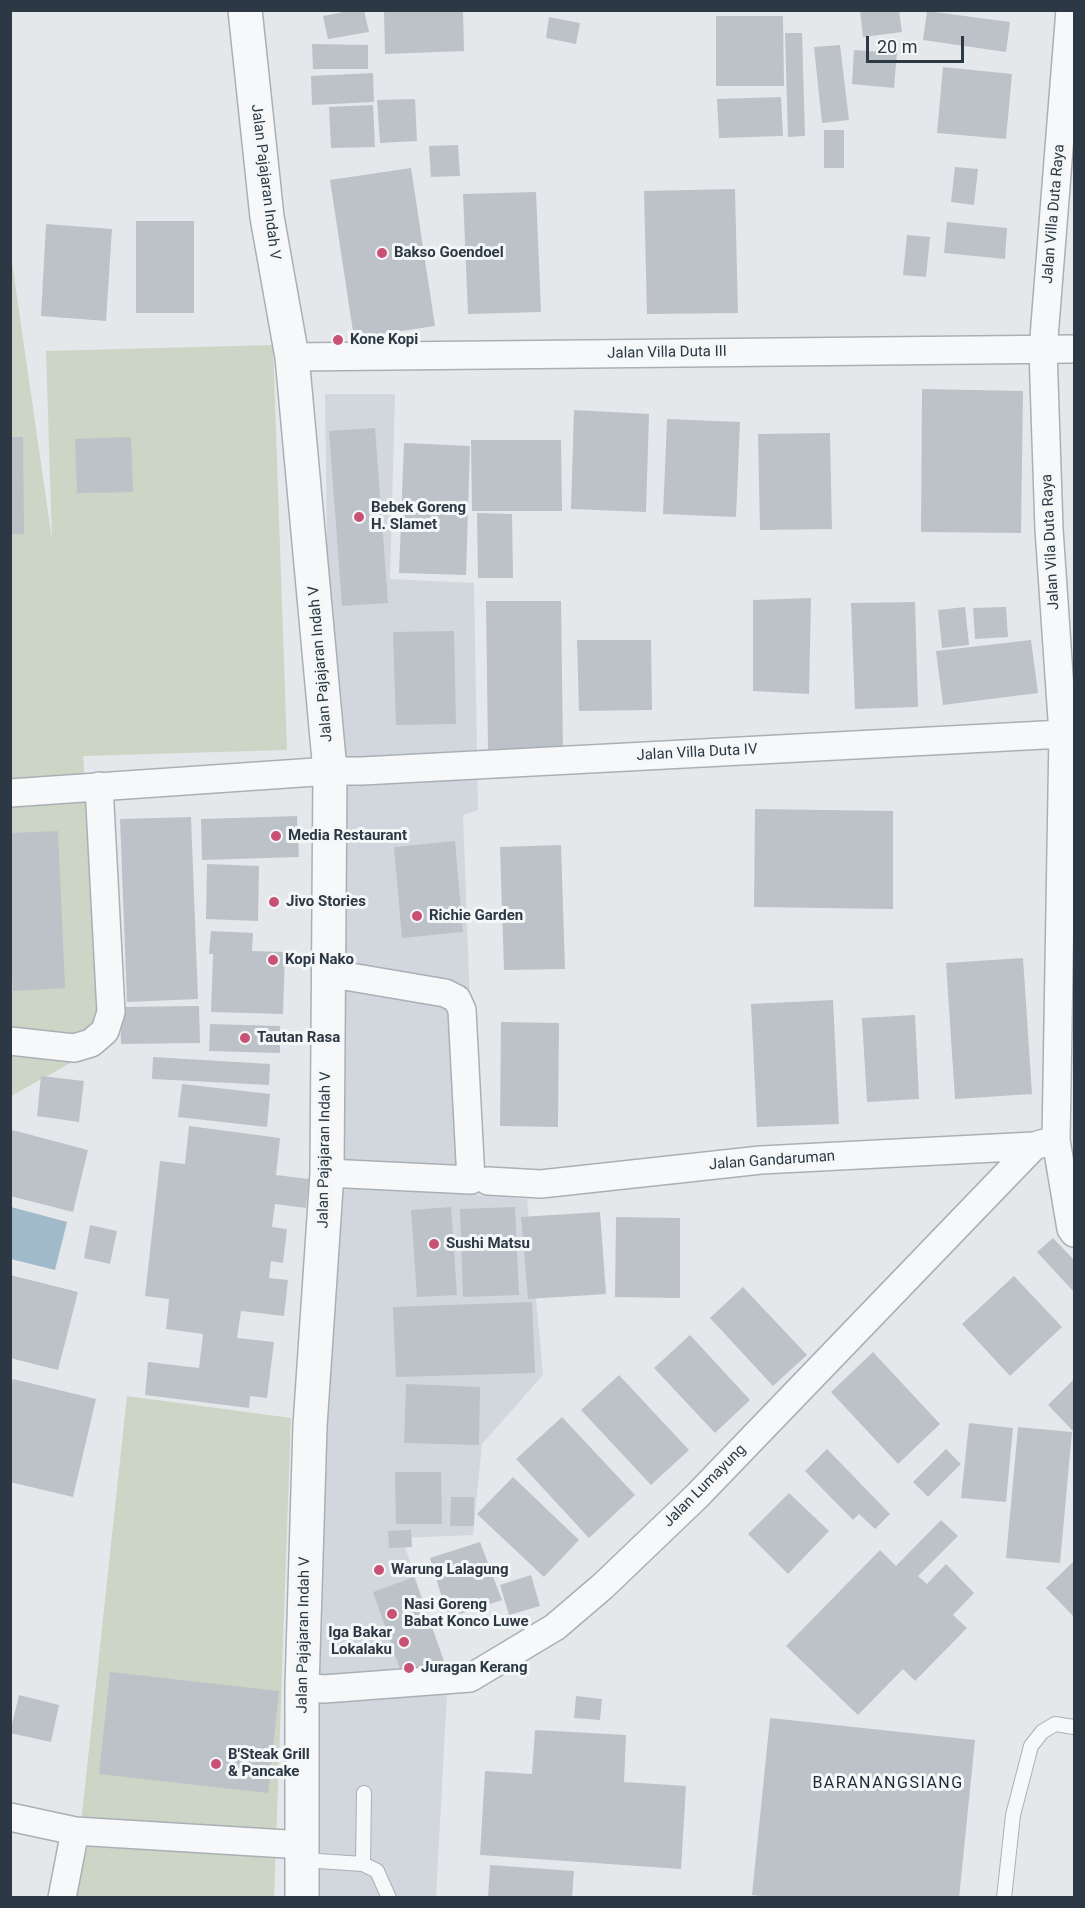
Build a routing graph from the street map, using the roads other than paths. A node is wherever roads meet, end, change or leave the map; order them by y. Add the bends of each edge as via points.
1 (245, 10) edge
2 (1070, 10) edge
3 (1074, 349) edge
4 (1043, 350) junction
5 (292, 357) junction
6 (1063, 734) junction
7 (330, 771) junction
8 (99, 786) junction
9 (10, 793) edge
10 (327, 973) junction
11 (10, 1041) edge
12 (1045, 1143) junction
13 (327, 1173) junction
14 (479, 1180) junction
15 (1074, 1233) edge
16 (302, 1687) junction
17 (1074, 1727) edge
18 (364, 1793) dead end
19 (10, 1817) edge
20 (75, 1831) junction
21 (303, 1852) junction
22 (363, 1864) junction
23 (62, 1898) edge
24 (302, 1898) edge
25 (389, 1898) edge
26 (1004, 1898) edge

1 - 5 street, Jalan Pajajaran Indah V via 267,217
2 - 4 street, Jalan Villa Duta Raya
3 - 4 street
4 - 5 street, Jalan Villa Duta III
4 - 6 street, Jalan Vila Duta Raya via 1049,529
5 - 7 street, Jalan Pajajaran Indah V
6 - 7 street, Jalan Villa Duta IV
6 - 12 street, Jalan Vila Duta Raya
7 - 8 street, Jalan Villa Duta IV
7 - 10 street, Jalan Pajajaran Indah V
8 - 9 street, Jalan Villa Duta IV
8 - 11 street via 111,1012 105,1030 92,1043 74,1048
10 - 13 street, Jalan Pajajaran Indah V
10 - 14 street via 445,993 457,999 462,1010
12 - 14 street, Jalan Gandaruman via 761,1160 541,1184
12 - 15 street, Jalan Vila Duta Raya
12 - 16 street, Jalan Lumayung via 697,1496 555,1627 470,1678 324,1689
13 - 14 street, Jalan Gandaruman
13 - 16 street, Jalan Pajajaran Indah V via 309,1426
16 - 21 street, Jalan Pajajaran Indah V
17 - 26 lane via 1055,1724 1031,1746 1013,1815
18 - 22 lane
19 - 20 street
20 - 21 street
20 - 23 street
21 - 22 lane via 335,1862
21 - 24 street, Jalan Pajajaran Indah V
22 - 25 lane via 377,1871

